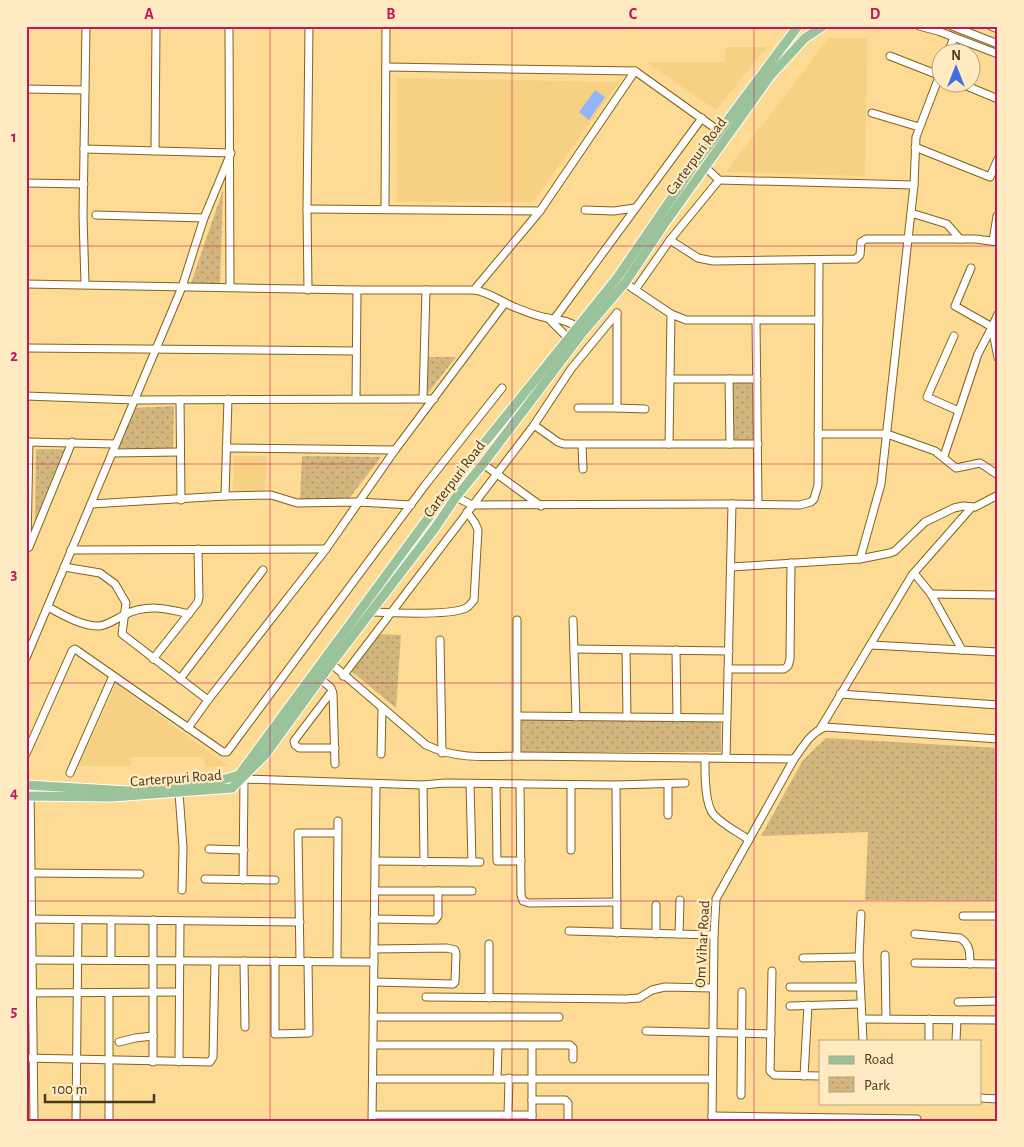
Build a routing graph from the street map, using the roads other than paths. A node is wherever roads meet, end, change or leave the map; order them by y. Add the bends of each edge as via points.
1 (86, 26) edge
2 (156, 26) edge
3 (229, 26) edge
4 (309, 26) edge
5 (386, 26) edge
6 (798, 26) edge
7 (824, 26) edge
8 (919, 26) edge
9 (952, 26) edge
10 (991, 26) edge
11 (998, 29) edge
12 (954, 38) junction
13 (952, 42) edge
14 (998, 44) edge
15 (998, 54) edge
16 (890, 56) dead end
17 (386, 67) junction
18 (932, 70) edge
19 (635, 71) junction
20 (26, 89) edge
21 (85, 90) junction
22 (933, 92) edge
23 (982, 92) edge
24 (998, 98) edge
25 (872, 113) dead end
26 (702, 118) junction
27 (919, 127) junction
28 (719, 131) junction
29 (915, 147) junction
30 (84, 149) junction
31 (155, 151) junction
32 (231, 153) junction
33 (998, 159) edge
34 (705, 168) junction
35 (719, 180) junction
36 (26, 183) edge
37 (84, 184) junction
38 (914, 184) junction
39 (635, 208) junction
40 (307, 209) junction
41 (385, 209) junction
42 (585, 210) dead end
43 (540, 211) junction
44 (911, 213) junction
45 (96, 215) dead end
46 (997, 216) edge
47 (204, 218) junction
48 (960, 239) junction
49 (670, 240) junction
50 (908, 240) junction
51 (995, 241) edge
52 (819, 260) junction
53 (971, 268) dead end
54 (624, 283) junction
55 (26, 284) edge
56 (85, 284) junction
57 (182, 287) junction
58 (230, 287) junction
59 (308, 290) junction
60 (357, 290) junction
61 (426, 290) junction
62 (474, 290) junction
63 (635, 290) junction
64 (504, 303) junction
65 (605, 304) junction
66 (617, 313) junction
67 (671, 314) junction
68 (998, 314) edge
69 (552, 318) junction
70 (756, 320) junction
71 (819, 320) junction
72 (992, 327) junction
73 (580, 329) junction
74 (954, 336) dead end
75 (571, 341) junction
76 (26, 348) edge
77 (155, 350) junction
78 (356, 352) junction
79 (998, 358) edge
80 (670, 379) junction
81 (729, 379) junction
82 (757, 379) junction
83 (502, 388) dead end
84 (26, 396) edge
85 (423, 398) junction
86 (434, 398) junction
87 (228, 399) junction
88 (356, 399) junction
89 (134, 400) junction
90 (180, 400) junction
91 (578, 408) dead end
92 (618, 408) junction
93 (645, 409) dead end
94 (959, 411) junction
95 (534, 424) junction
96 (818, 434) junction
97 (887, 434) junction
98 (28, 442) edge
99 (72, 442) junction
100 (116, 444) junction
101 (669, 444) junction
102 (730, 444) junction
103 (758, 444) junction
104 (582, 445) junction
105 (226, 448) junction
106 (395, 450) junction
107 (179, 452) junction
108 (112, 453) junction
109 (944, 456) junction
110 (483, 464) junction
111 (583, 469) dead end
112 (497, 474) junction
113 (998, 474) edge
114 (998, 495) edge
115 (226, 496) junction
116 (456, 496) junction
117 (181, 500) junction
118 (358, 502) junction
119 (91, 504) junction
120 (732, 504) junction
121 (758, 504) junction
122 (411, 505) junction
123 (472, 505) junction
124 (542, 506) junction
125 (971, 508) junction
126 (467, 512) junction
127 (26, 549) edge
128 (198, 549) junction
129 (326, 549) junction
130 (71, 550) junction
131 (860, 559) junction
132 (791, 563) junction
133 (64, 567) junction
134 (731, 567) junction
135 (263, 570) dead end
136 (914, 573) junction
137 (931, 594) junction
138 (998, 595) edge
139 (48, 607) junction
140 (371, 612) junction
141 (391, 612) junction
142 (189, 614) junction
143 (126, 615) junction
144 (517, 620) dead end
145 (573, 620) dead end
146 (440, 640) dead end
147 (871, 645) junction
148 (574, 649) junction
149 (626, 650) junction
150 (676, 650) junction
151 (962, 650) junction
152 (729, 651) junction
153 (998, 652) edge
154 (26, 658) edge
155 (153, 659) junction
156 (328, 661) junction
157 (728, 669) junction
158 (114, 676) junction
159 (317, 676) junction
160 (343, 676) junction
161 (180, 679) junction
162 (332, 691) junction
163 (840, 694) junction
164 (208, 700) junction
165 (998, 705) edge
166 (382, 709) junction
167 (517, 716) junction
168 (576, 717) junction
169 (627, 717) junction
170 (677, 718) junction
171 (727, 718) junction
172 (188, 728) junction
173 (820, 729) junction
174 (998, 739) edge
175 (335, 748) junction
176 (442, 752) junction
177 (26, 754) edge
178 (381, 754) dead end
179 (517, 756) junction
180 (705, 758) junction
181 (726, 758) junction
182 (794, 759) junction
183 (335, 764) dead end
184 (70, 773) dead end
185 (242, 777) junction
186 (686, 783) dead end
187 (376, 784) junction
188 (470, 784) junction
189 (496, 784) junction
190 (520, 784) junction
191 (668, 784) junction
192 (28, 785) edge
193 (423, 785) junction
194 (571, 785) junction
195 (616, 785) junction
196 (176, 789) junction
197 (29, 796) edge
198 (668, 815) dead end
199 (338, 821) dead end
200 (28, 827) edge
201 (337, 832) junction
202 (750, 840) junction
203 (209, 849) dead end
204 (244, 850) junction
205 (571, 850) dead end
206 (375, 861) junction
207 (521, 861) junction
208 (424, 862) junction
209 (472, 862) junction
210 (480, 862) dead end
211 (32, 873) junction
212 (140, 874) dead end
213 (205, 880) dead end
214 (243, 880) junction
215 (274, 880) dead end
216 (182, 890) dead end
217 (375, 891) junction
218 (438, 891) junction
219 (472, 891) dead end
220 (680, 900) dead end
221 (617, 902) junction
222 (656, 905) dead end
223 (861, 914) dead end
224 (963, 916) dead end
225 (998, 916) edge
226 (29, 919) edge
227 (374, 919) junction
228 (78, 920) junction
229 (111, 920) junction
230 (153, 920) junction
231 (180, 921) junction
232 (300, 922) junction
233 (569, 931) dead end
234 (617, 933) junction
235 (656, 934) junction
236 (679, 934) junction
237 (915, 934) dead end
238 (714, 935) junction
239 (489, 944) dead end
240 (374, 949) junction
241 (885, 955) dead end
242 (859, 957) junction
243 (803, 958) dead end
244 (78, 959) junction
245 (111, 959) junction
246 (29, 960) edge
247 (153, 960) junction
248 (179, 960) junction
249 (215, 961) junction
250 (244, 961) junction
251 (275, 961) junction
252 (300, 961) junction
253 (308, 961) junction
254 (337, 961) junction
255 (374, 962) junction
256 (915, 963) dead end
257 (970, 964) junction
258 (998, 964) edge
259 (772, 971) dead end
260 (374, 982) junction
261 (790, 987) dead end
262 (860, 987) junction
263 (713, 988) junction
264 (153, 992) junction
265 (179, 992) junction
266 (742, 992) dead end
267 (30, 993) edge
268 (78, 993) junction
269 (109, 993) junction
270 (426, 997) dead end
271 (489, 998) junction
272 (998, 1001) edge
273 (958, 1002) dead end
274 (861, 1004) junction
275 (808, 1005) junction
276 (790, 1006) dead end
277 (559, 1017) dead end
278 (374, 1018) junction
279 (29, 1019) edge
280 (862, 1019) junction
281 (886, 1019) junction
282 (929, 1019) junction
283 (957, 1020) junction
284 (998, 1020) edge
285 (245, 1027) dead end
286 (646, 1031) dead end
287 (713, 1033) junction
288 (742, 1034) junction
289 (771, 1034) junction
290 (153, 1036) junction
291 (862, 1040) edge
292 (929, 1040) edge
293 (956, 1040) edge
294 (119, 1042) dead end
295 (373, 1045) junction
296 (498, 1046) junction
297 (532, 1046) junction
298 (30, 1058) edge
299 (573, 1059) dead end
300 (76, 1060) junction
301 (109, 1061) junction
302 (153, 1062) junction
303 (179, 1062) junction
304 (804, 1076) junction
305 (819, 1076) edge
306 (509, 1078) junction
307 (533, 1078) junction
308 (373, 1079) junction
309 (497, 1079) junction
310 (712, 1079) junction
311 (742, 1094) dead end
312 (982, 1098) edge
313 (998, 1098) edge
314 (532, 1100) junction
315 (508, 1115) junction
316 (372, 1118) edge
317 (532, 1118) edge
318 (712, 1118) edge
319 (859, 1119) edge
320 (917, 1119) dead end
321 (34, 1121) edge
322 (76, 1121) edge
323 (108, 1121) edge
324 (568, 1121) edge

1 - 21 street
2 - 31 street
3 - 32 street
4 - 40 street
5 - 17 street
6 - 28 main road, Carterpuri Road
7 - 34 main road, Carterpuri Road via 805,38 771,75
8 - 12 street
9 - 14 street
10 - 11 street
12 - 13 street
12 - 15 street
16 - 18 street
17 - 19 street
17 - 41 street
19 - 26 street
19 - 43 street
20 - 21 street
21 - 30 street
22 - 27 street
23 - 24 street
25 - 27 street
26 - 28 street
26 - 39 street
27 - 29 street
28 - 73 main road, Carterpuri Road
29 - 33 street via 990,177
29 - 38 street
30 - 31 street
30 - 37 street
31 - 32 street
32 - 47 street
32 - 58 street
34 - 35 street
34 - 54 main road, Carterpuri Road
35 - 38 street
35 - 49 street
36 - 37 street
37 - 56 street
38 - 44 street
39 - 42 street
39 - 69 street
40 - 41 street
40 - 59 street
41 - 43 street
43 - 62 street
44 - 48 street via 947,224
44 - 50 street
45 - 47 street
46 - 51 street
47 - 57 street
48 - 50 street
48 - 51 street
49 - 52 street via 698,258 713,261
49 - 63 street
50 - 52 street via 863,240 858,259
50 - 97 street
52 - 71 street
53 - 72 street via 955,306
54 - 63 street
54 - 65 main road, Carterpuri Road
55 - 56 street
56 - 57 street
57 - 58 street
57 - 77 street
58 - 59 street
59 - 60 street
60 - 61 street
60 - 78 street
61 - 62 street
61 - 85 street
62 - 64 street via 488,293
63 - 67 street
64 - 69 street
64 - 86 street
65 - 66 street
65 - 73 main road, Carterpuri Road
66 - 92 street
66 - 95 street via 571,369
67 - 70 street via 686,320
67 - 80 street
68 - 72 street
69 - 73 street via 562,319
69 - 75 street
70 - 71 street
70 - 82 street
71 - 96 street
72 - 79 street
72 - 94 street via 978,354
73 - 75 main road, Carterpuri Road
74 - 94 street via 927,397
75 - 110 main road, Carterpuri Road
75 - 156 main road, Carterpuri Road via 473,457
76 - 77 street
77 - 78 street
77 - 89 street
78 - 88 street
80 - 81 street
80 - 101 street
81 - 82 street
81 - 102 street
82 - 103 street
83 - 122 street
84 - 89 street
85 - 86 street
85 - 88 street
86 - 106 street
87 - 88 street
87 - 90 street
87 - 105 street
89 - 90 street
89 - 100 street
90 - 107 street
91 - 92 street
92 - 93 street
94 - 109 street
95 - 104 street via 558,442
95 - 112 street
96 - 97 street
96 - 121 street via 818,485 814,499 800,505
97 - 109 street
97 - 131 street via 880,490
98 - 99 street
98 - 127 street
99 - 100 street
99 - 127 street
100 - 108 street
101 - 102 street
101 - 104 street
102 - 103 street
103 - 121 street
104 - 111 street
105 - 106 street
105 - 115 street
106 - 118 street
107 - 108 street
107 - 117 street
108 - 119 street
109 - 113 street via 956,468 980,463
110 - 112 street
110 - 116 main road, Carterpuri Road
112 - 123 street
112 - 124 street
114 - 125 street
115 - 117 street
115 - 118 street via 271,495 296,503
116 - 123 street
116 - 140 main road, Carterpuri Road
117 - 119 street
118 - 122 street
118 - 129 street
119 - 130 street
120 - 121 street
120 - 124 street
120 - 134 street
122 - 172 street via 230,750 223,752
123 - 124 street
123 - 126 street
125 - 131 street via 954,508 925,522 895,551
125 - 136 street, Om Vihar Road
126 - 141 street
126 - 141 street via 478,530 474,600 469,607 457,611
128 - 129 street
128 - 130 street
128 - 142 street via 199,597
129 - 164 street
130 - 133 street
131 - 132 street
132 - 134 street
132 - 157 street via 788,666 784,669
133 - 139 street
133 - 143 street via 100,573 109,578 124,598
134 - 152 street
135 - 161 street
136 - 137 street
136 - 147 street, Om Vihar Road
137 - 138 street
137 - 151 street
139 - 143 street via 97,626
139 - 154 street
140 - 141 street
140 - 156 main road, Carterpuri Road
141 - 160 street
142 - 143 street via 154,607
142 - 155 street
143 - 155 street via 122,634
144 - 167 street
145 - 148 street
146 - 176 street
147 - 151 street
147 - 163 street, Om Vihar Road
148 - 149 street
148 - 168 street
149 - 150 street
149 - 169 street
150 - 152 street
150 - 170 street
151 - 153 street
152 - 157 street
155 - 161 street
156 - 159 main road, Carterpuri Road
156 - 160 street
157 - 171 street
158 - 172 street
158 - 177 street via 74,650
158 - 184 street
159 - 162 street
159 - 185 main road, Carterpuri Road
160 - 166 street
161 - 164 street
162 - 175 street
162 - 175 street via 294,745 299,748
163 - 165 street
163 - 173 street, Om Vihar Road
164 - 172 street
166 - 176 street via 426,745
166 - 178 street
167 - 168 street
167 - 179 street
168 - 169 street
169 - 170 street
170 - 171 street
171 - 181 street
173 - 174 street via 834,727
173 - 182 street, Om Vihar Road
175 - 183 street
176 - 179 street via 476,757
179 - 180 street
180 - 181 street
180 - 202 street via 711,812
181 - 182 street
182 - 202 street, Om Vihar Road
185 - 187 street
185 - 196 main road, Carterpuri Road
185 - 204 street
186 - 191 street
187 - 193 street
187 - 206 street
188 - 189 street
188 - 193 street
188 - 209 street
189 - 190 street
189 - 207 street via 497,861
190 - 194 street
190 - 207 street
191 - 195 street
191 - 198 street
192 - 196 main road, Carterpuri Road via 128,791
192 - 197 street
193 - 208 street
194 - 195 street
194 - 205 street
195 - 221 street
196 - 197 main road, Carterpuri Road via 112,797
196 - 216 street via 183,840
197 - 200 street
199 - 201 street
200 - 211 street
201 - 232 street via 298,832
201 - 254 street
202 - 238 street, Om Vihar Road via 716,899
203 - 204 street
204 - 214 street
206 - 208 street
206 - 217 street
207 - 221 street via 521,895 526,903
208 - 209 street
209 - 210 street
211 - 212 street
211 - 226 street
213 - 214 street
214 - 215 street
217 - 218 street
217 - 227 street
218 - 219 street
218 - 227 street via 438,916 435,920
220 - 236 street
221 - 234 street
222 - 235 street
223 - 242 street
224 - 225 street
226 - 228 street
226 - 246 street
227 - 240 street
228 - 229 street
228 - 244 street
229 - 230 street
229 - 245 street
230 - 231 street
230 - 247 street
231 - 232 street
231 - 248 street
232 - 252 street
233 - 234 street
234 - 235 street
235 - 236 street
236 - 238 street
237 - 257 street via 960,938 969,948
238 - 263 street, Om Vihar Road
239 - 271 street
240 - 255 street
240 - 260 street via 456,950 456,982 453,984
241 - 281 street
242 - 243 street
242 - 262 street
244 - 245 street
244 - 246 street
244 - 268 street
245 - 247 street
246 - 267 street
247 - 248 street
247 - 264 street
248 - 249 street
248 - 265 street
249 - 250 street
249 - 303 street via 213,1060
250 - 251 street
250 - 285 street
251 - 252 street
251 - 253 street via 276,1034 309,1034
252 - 253 street
253 - 254 street
254 - 255 street
255 - 260 street
256 - 257 street
257 - 258 street
259 - 289 street
260 - 278 street
261 - 262 street
262 - 274 street
263 - 271 street via 665,987 639,998 626,999
263 - 287 street, Om Vihar Road
264 - 265 street
264 - 269 street
264 - 290 street
265 - 303 street
266 - 288 street
267 - 268 street
267 - 279 street
268 - 269 street
268 - 300 street
269 - 301 street
270 - 271 street
272 - 273 street
274 - 275 street
274 - 280 street
275 - 276 street
275 - 304 street
277 - 278 street
278 - 295 street
279 - 298 street
280 - 281 street
280 - 291 street
281 - 282 street
282 - 283 street
282 - 292 street
283 - 284 street
283 - 293 street
286 - 287 street
287 - 288 street
287 - 310 street, Om Vihar Road
288 - 289 street
288 - 311 street
289 - 304 street via 772,1074
290 - 294 street
290 - 302 street
295 - 296 street
295 - 308 street
296 - 297 street
296 - 309 street
297 - 299 street via 571,1046
297 - 307 street
298 - 300 street
298 - 321 street
300 - 301 street
300 - 322 street
301 - 302 street
301 - 323 street
302 - 303 street
304 - 305 street
306 - 307 street
306 - 309 street
306 - 315 street
307 - 310 street
307 - 314 street
308 - 309 street
308 - 316 street
310 - 318 street, Om Vihar Road
312 - 313 street
314 - 317 street
314 - 324 street via 565,1100 568,1102
315 - 316 street
315 - 317 street
318 - 319 street
319 - 320 street

